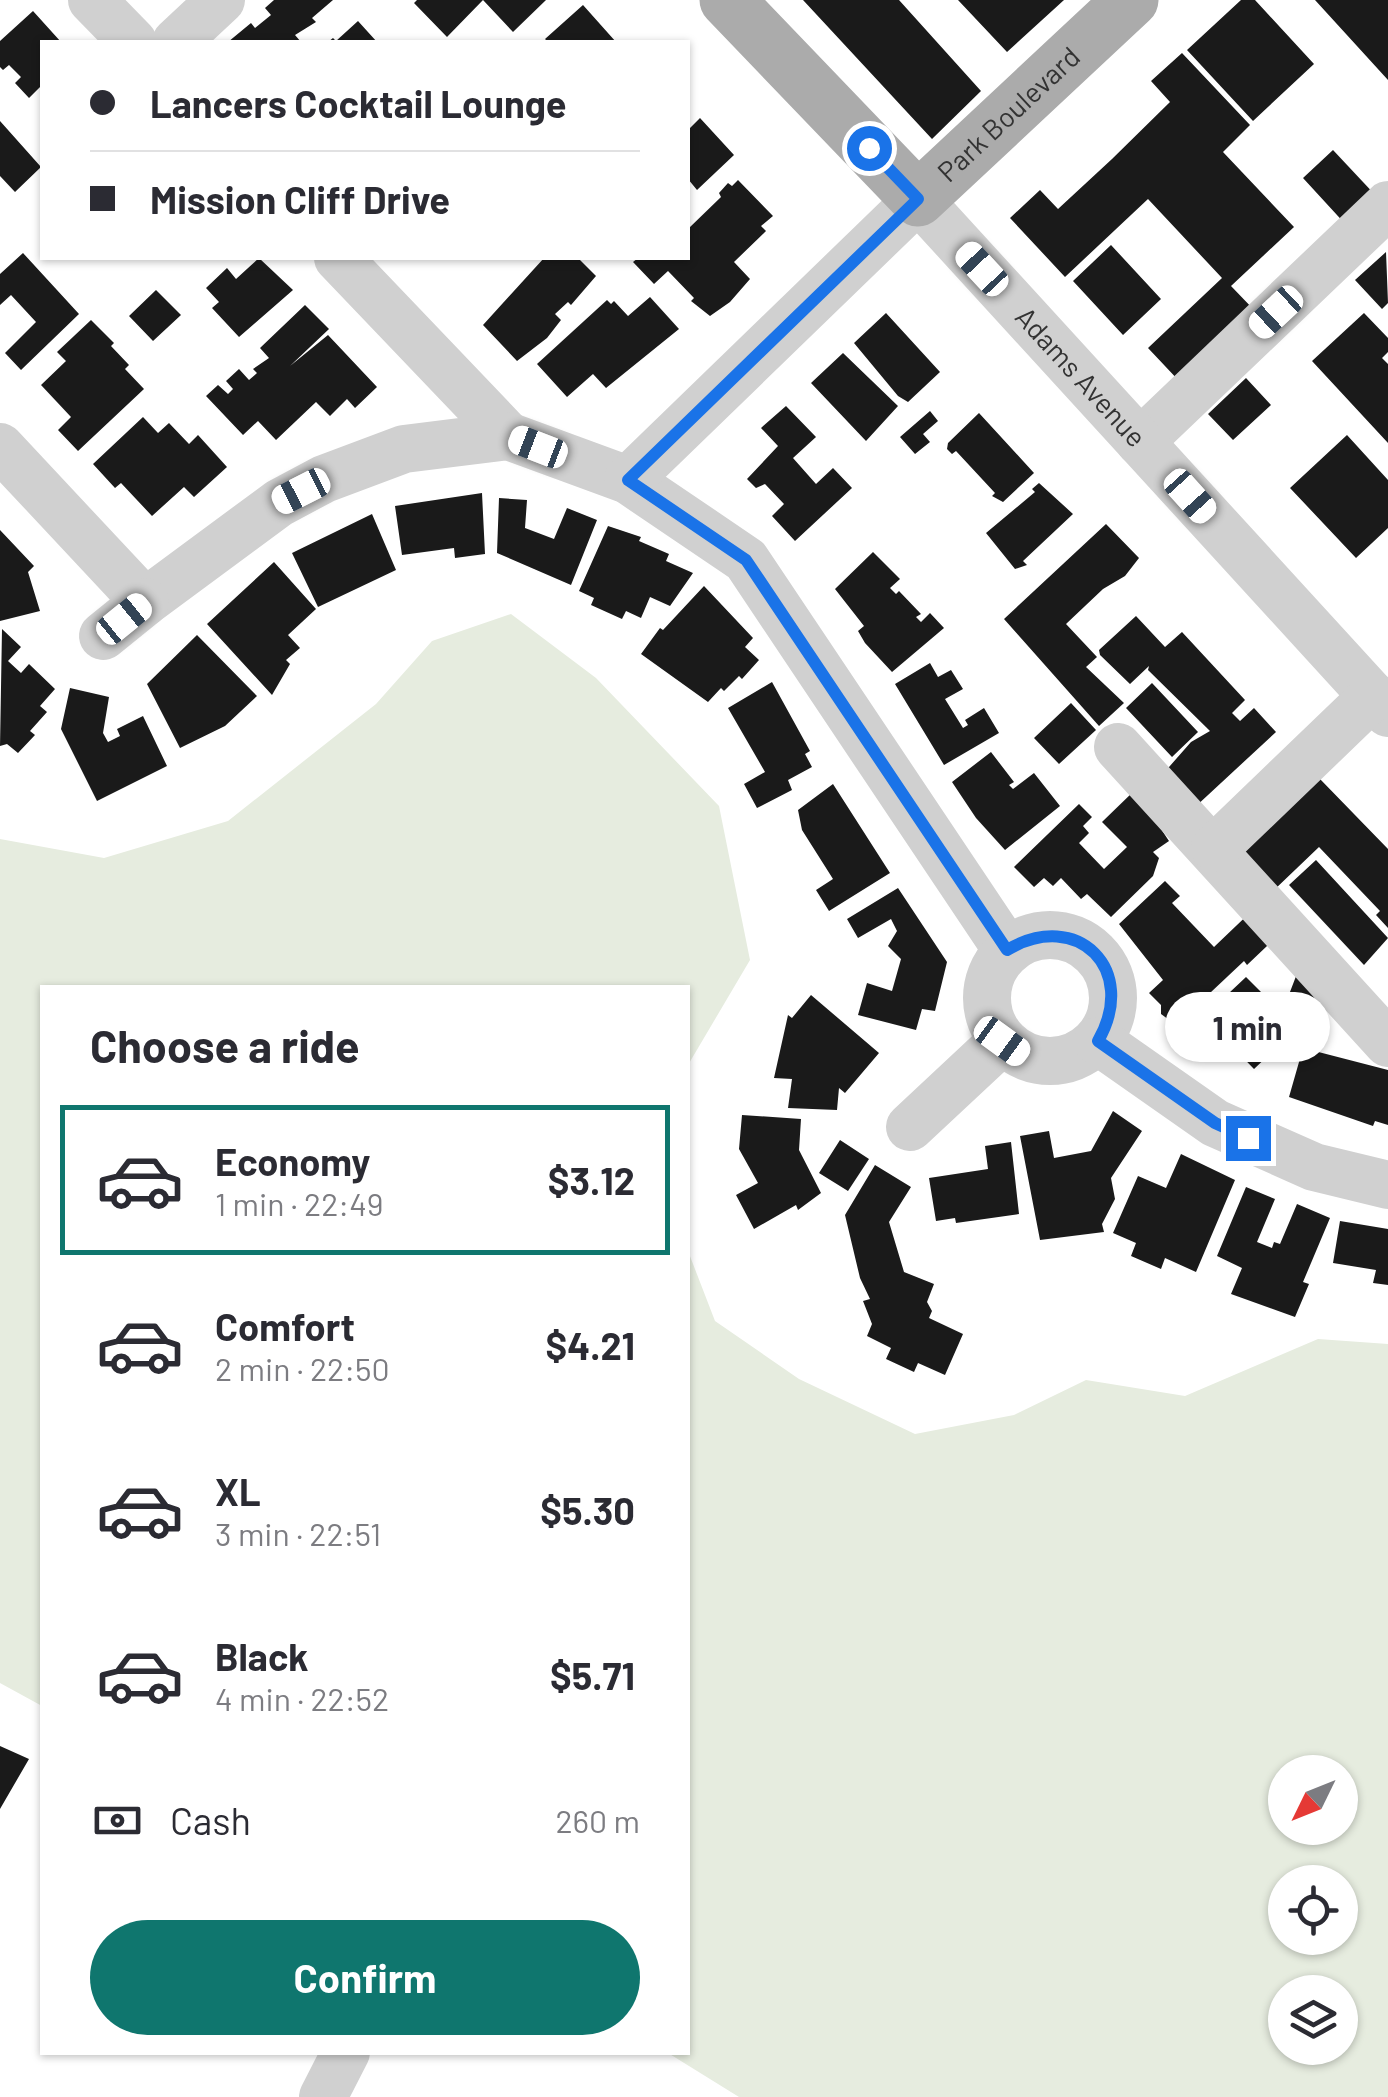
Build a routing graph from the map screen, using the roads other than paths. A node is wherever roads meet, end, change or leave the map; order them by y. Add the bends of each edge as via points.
1 (92, 0) edge
2 (221, 0) edge
3 (727, 0) edge
4 (1131, 0) edge
5 (130, 40) edge
6 (178, 40) edge
7 (918, 199) junction
8 (1388, 206) edge
9 (340, 260) edge
10 (508, 436) junction
11 (1140, 442) junction
12 (0, 448) edge
13 (628, 480) junction
14 (145, 602) junction
15 (103, 636) dead end
16 (1378, 689) edge
17 (1118, 747) dead end
18 (1215, 848) junction
19 (1007, 950) junction
20 (1002, 1041) junction
21 (1098, 1041) junction
22 (1388, 1043) edge
23 (910, 1127) dead end
24 (1388, 1185) edge

1 - 5 street
2 - 6 street
3 - 7 main road, Adams Avenue
4 - 7 main road, Park Boulevard
7 - 11 street, Adams Avenue
7 - 13 street, Park Boulevard
8 - 11 street
9 - 10 street
10 - 13 street
10 - 14 street via 404,450 324,479 278,503
11 - 16 street, Adams Avenue
12 - 14 street
13 - 19 street via 746,560
14 - 15 street
16 - 18 street
17 - 18 street
18 - 22 street
19 - 20 street via 986,994 989,1020
19 - 21 street via 1028,937 1052,934 1095,953 1114,996
20 - 21 street via 1024,1057 1051,1062 1077,1056
20 - 23 street
21 - 24 street via 1215,1123 1314,1167

